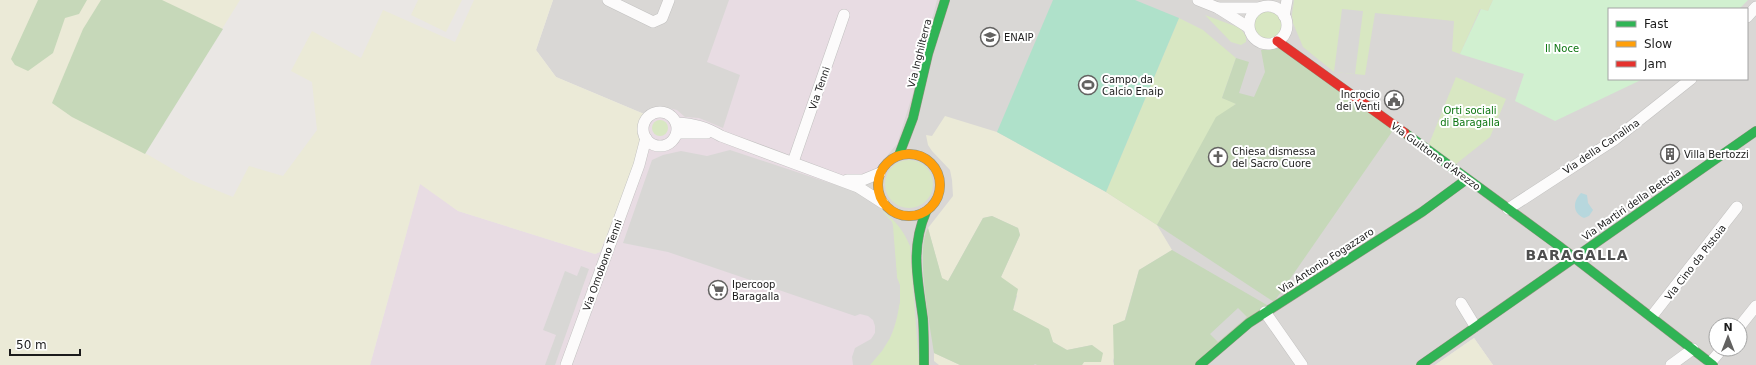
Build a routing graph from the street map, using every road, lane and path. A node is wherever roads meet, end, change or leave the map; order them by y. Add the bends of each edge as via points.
1 (608, 0) edge
2 (669, 0) edge
3 (944, 0) edge
4 (1198, 0) edge
5 (1287, 0) edge
6 (1277, 3) edge
7 (1756, 7) edge
8 (1218, 8) junction
9 (1258, 8) junction
10 (844, 15) dead end
11 (1284, 16) junction
12 (1748, 16) edge
13 (1248, 27) junction
14 (1280, 38) junction
15 (1298, 55) joint
16 (1690, 80) edge
17 (916, 112) junction
18 (677, 128) junction
19 (1756, 131) edge
20 (917, 132) dead end
21 (646, 138) junction
22 (919, 144) dead end
23 (658, 146) junction
24 (899, 155) junction
25 (924, 157) junction
26 (793, 162) junction
27 (639, 165) junction
28 (880, 173) junction
29 (838, 179) junction
30 (1467, 179) junction
31 (883, 202) junction
32 (1738, 207) dead end
33 (1508, 209) junction
34 (926, 212) junction
35 (896, 213) junction
36 (916, 256) junction
37 (1574, 257) junction
38 (1461, 303) dead end
39 (1756, 306) edge
40 (1265, 312) junction
41 (1652, 316) junction
42 (1747, 317) edge
43 (1476, 326) junction
44 (1693, 349) junction
45 (1712, 364) edge
46 (566, 365) edge
47 (924, 365) edge
48 (1200, 365) edge
49 (1302, 365) edge
50 (1421, 365) edge
51 (1671, 365) edge

1 - 2 street via 653,22 662,18
3 - 17 main road, Via Inghilterra
4 - 8 street
5 - 11 street
6 - 9 street
6 - 11 street
7 - 12 street
8 - 9 street
8 - 13 street
9 - 13 street via 1251,16
10 - 26 street, Via Tenni
11 - 14 street via 1287,25
13 - 14 street via 1258,41 1267,44
14 - 15 street, Via Guittone d'Arezzo
15 - 30 main road, Via Guittone d'Arezzo
16 - 33 street, Via della Canalina via 1614,140
17 - 20 main road, Via Inghilterra
17 - 24 main road, Via Inghilterra
18 - 21 street, Via Omobono Tenni via 670,114 653,113 648,116 643,127
18 - 23 street, Via Omobono Tenni via 672,141
18 - 26 street, Via Omobono Tenni via 691,124 705,127 721,136
19 - 37 main road, Via Martiri della Bettola
21 - 23 street
21 - 27 street, Via Omobono Tenni
22 - 25 main road
23 - 27 street, Via Omobono Tenni
24 - 25 main road via 907,153
24 - 28 main road, Via Inghilterra via 884,165
25 - 34 main road via 938,173 941,187 936,201
26 - 29 street, Via Omobono Tenni
27 - 46 street, Via Omobono Tenni
28 - 29 street, Via Omobono Tenni via 863,180
28 - 31 main road via 878,193
29 - 31 street, Via Omobono Tenni
30 - 33 main road, Via Guittone d'Arezzo
30 - 40 main road, Via Antonio Fogazzaro via 1422,212
31 - 35 main road
32 - 41 street, Via Cino da Pistoia
33 - 37 main road, Via Guittone d'Arezzo
34 - 35 main road via 916,216
34 - 36 main road via 921,220
35 - 36 main road via 907,231
36 - 47 main road via 924,334
37 - 41 main road, Via Guittone d'Arezzo
37 - 43 main road, Via Martiri della Bettola
38 - 43 street
39 - 42 street
40 - 48 main road, Via Antonio Fogazzaro via 1237,332
40 - 49 street
41 - 44 main road, Via Guittone d'Arezzo
43 - 50 main road, Via Martiri della Bettola
44 - 45 main road, Via Guittone d'Arezzo
44 - 51 street

